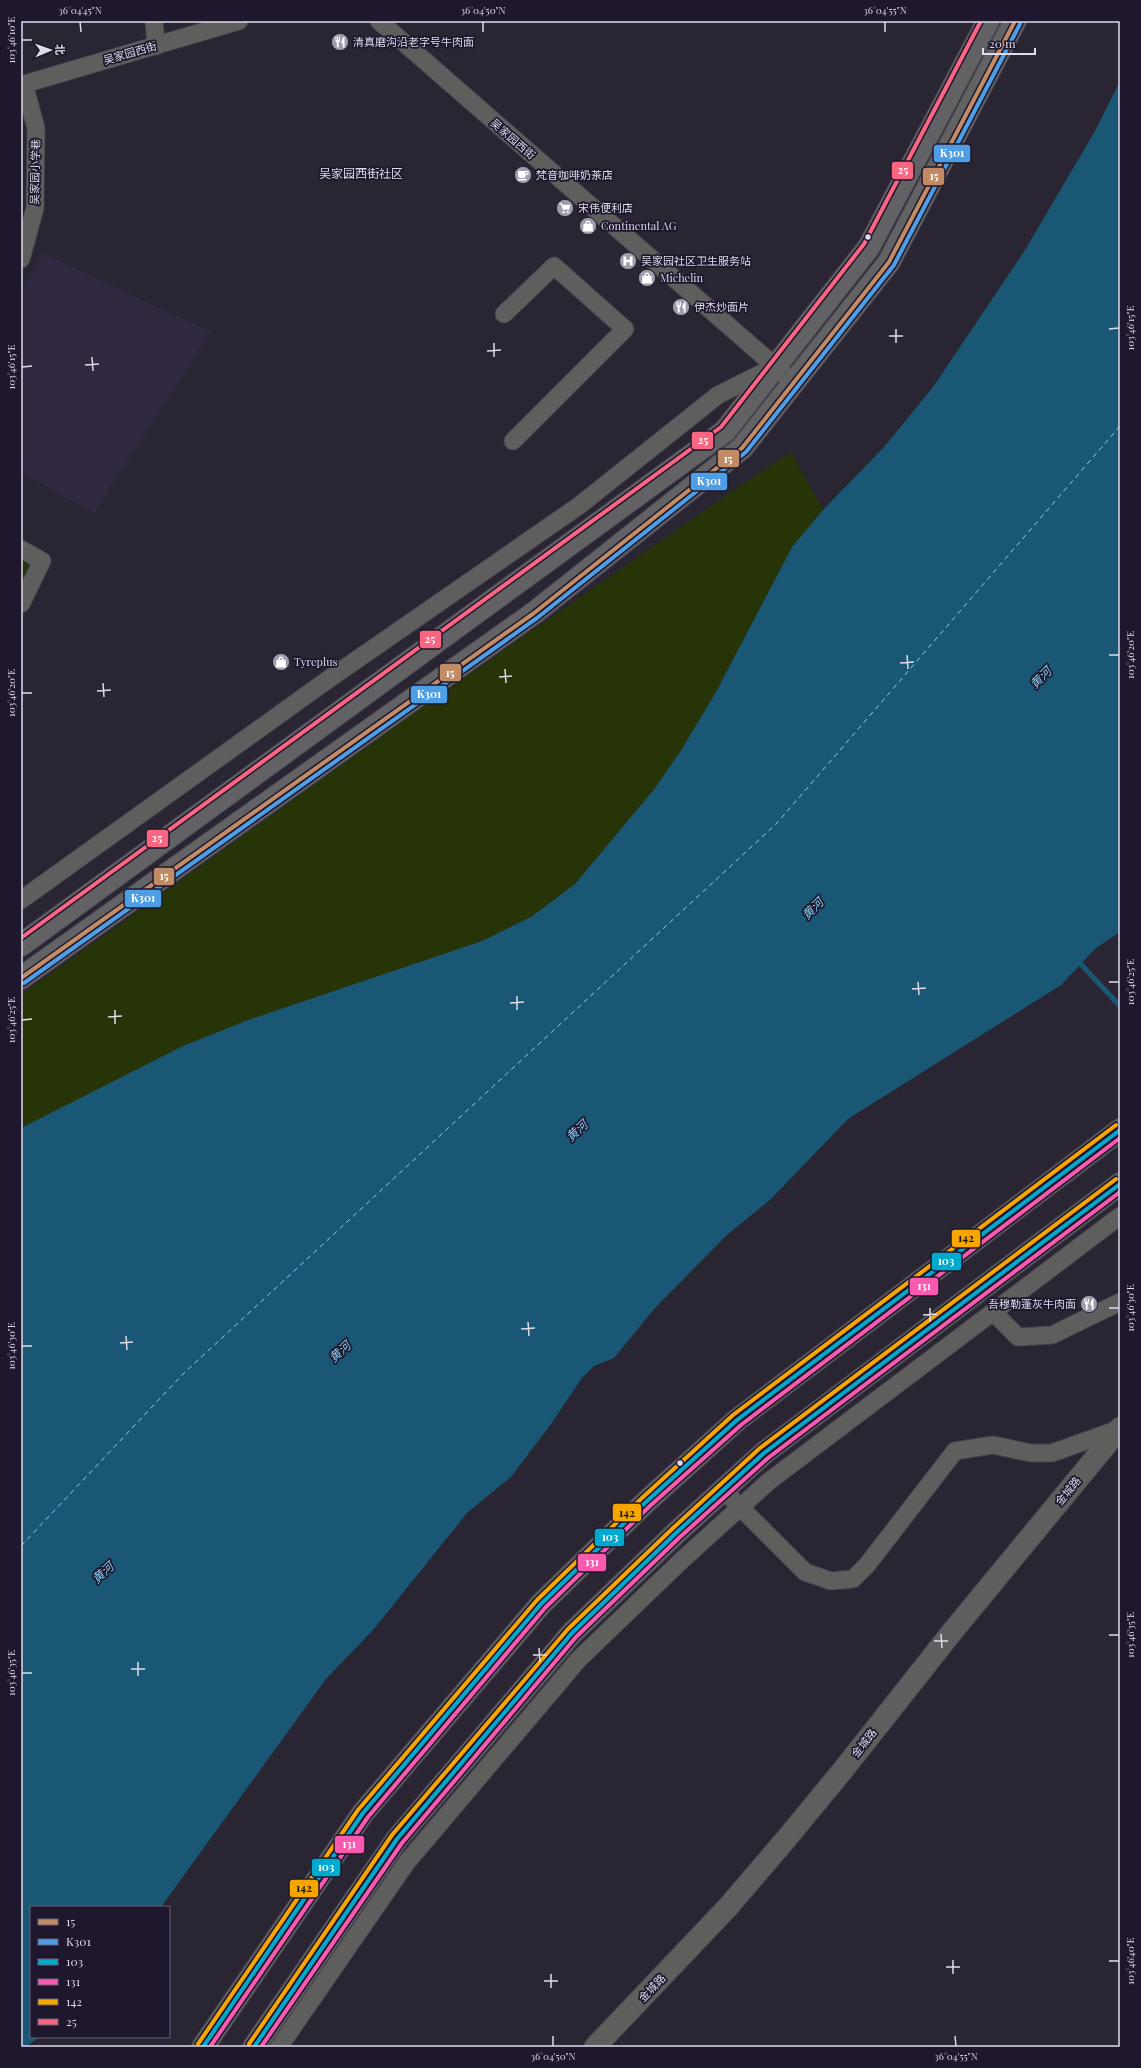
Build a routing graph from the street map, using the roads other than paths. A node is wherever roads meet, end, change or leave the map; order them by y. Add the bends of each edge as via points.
1 (154, 21) edge
2 (239, 21) edge
3 (379, 21) edge
4 (988, 21) edge
5 (1015, 21) edge
6 (156, 46) junction
7 (23, 85) edge
8 (21, 259) edge
9 (504, 314) dead end
10 (774, 367) junction
11 (793, 382) junction
12 (513, 441) dead end
13 (21, 549) edge
14 (21, 604) edge
15 (21, 900) edge
16 (21, 945) edge
17 (21, 978) edge
18 (1120, 1130) edge
19 (1120, 1184) edge
20 (1120, 1216) edge
21 (1120, 1302) edge
22 (993, 1312) junction
23 (1120, 1428) edge
24 (724, 1490) junction
25 (741, 1507) junction
26 (203, 2047) edge
27 (254, 2047) edge
28 (279, 2047) edge
29 (595, 2047) edge

1 - 6 street
2 - 6 street, 吴家园西街
3 - 10 street, 吴家园西街
4 - 10 highway via 869,247
5 - 11 highway via 888,262
6 - 7 street, 吴家园西街
7 - 8 street, 吴家园小学巷 via 36,128 35,208
9 - 12 street via 554,266 625,329
10 - 11 street, 吴家园西街
10 - 15 street via 718,395 580,505 326,681
10 - 16 highway via 725,430
11 - 17 highway via 742,448 534,613
13 - 14 street via 42,561
18 - 26 main road via 737,1420 647,1501 541,1604 363,1813
19 - 24 main road via 764,1453
20 - 22 street
21 - 22 street via 1052,1335 1018,1337
22 - 25 street via 768,1482
23 - 25 street via 1052,1453 1032,1453 993,1445 955,1451 867,1565 853,1579 831,1581 805,1572
23 - 29 street, 金城路 via 787,1838 718,1918
24 - 25 street
24 - 27 main road via 572,1633 402,1833
25 - 28 street via 682,1560 574,1665 407,1862

